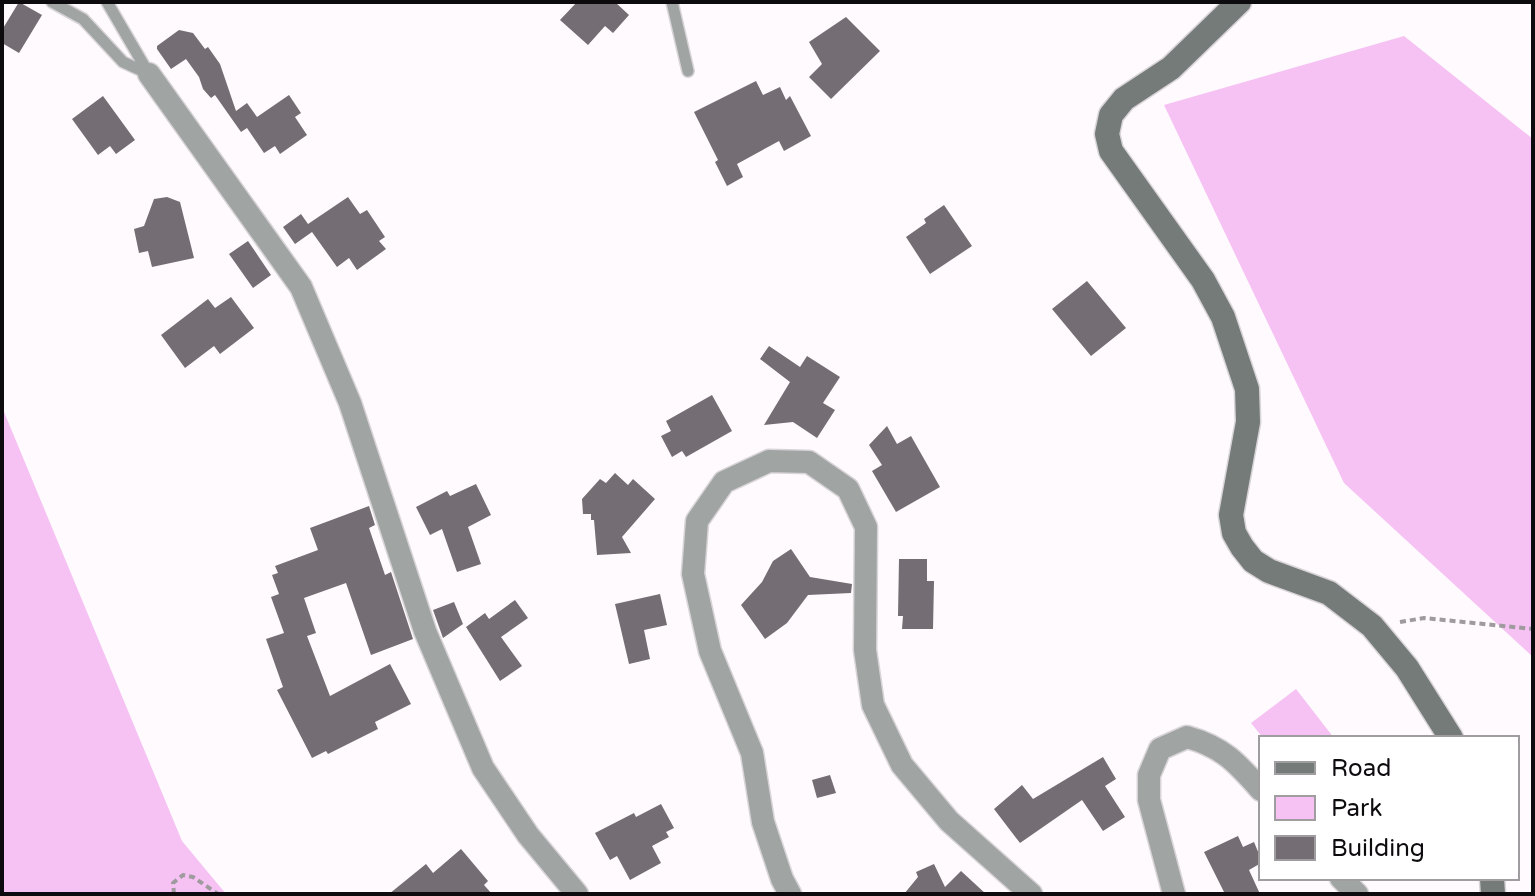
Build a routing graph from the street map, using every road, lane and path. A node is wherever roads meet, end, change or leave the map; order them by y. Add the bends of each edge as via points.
1 (52, 2) edge
2 (107, 2) edge
3 (672, 2) edge
4 (1239, 2) edge
5 (688, 71) dead end
6 (149, 74) junction
7 (1372, 626) junction
8 (1533, 629) edge
9 (1450, 736) edge
10 (1259, 788) edge
11 (174, 894) edge
12 (218, 894) edge
13 (577, 894) edge
14 (790, 894) edge
15 (1031, 894) edge
16 (1174, 894) edge

1 - 6 lane via 83,19 123,62
2 - 6 lane
3 - 5 lane
4 - 7 street via 1171,68 1124,99 1111,115 1107,134 1111,151 1210,292 1247,389 1248,422 1231,515 1234,533 1253,561 1329,593
6 - 13 street via 301,287 350,403 425,631 483,768
7 - 8 path via 1424,618
7 - 9 street via 1407,668
10 - 16 street via 1211,744 1187,737 1160,749 1149,775 1149,800
11 - 12 path via 173,883 183,875
14 - 15 street via 763,822 752,753 710,651 693,574 697,521 724,482 769,461 809,462 848,489 866,527 865,650 873,705 902,765 949,821

